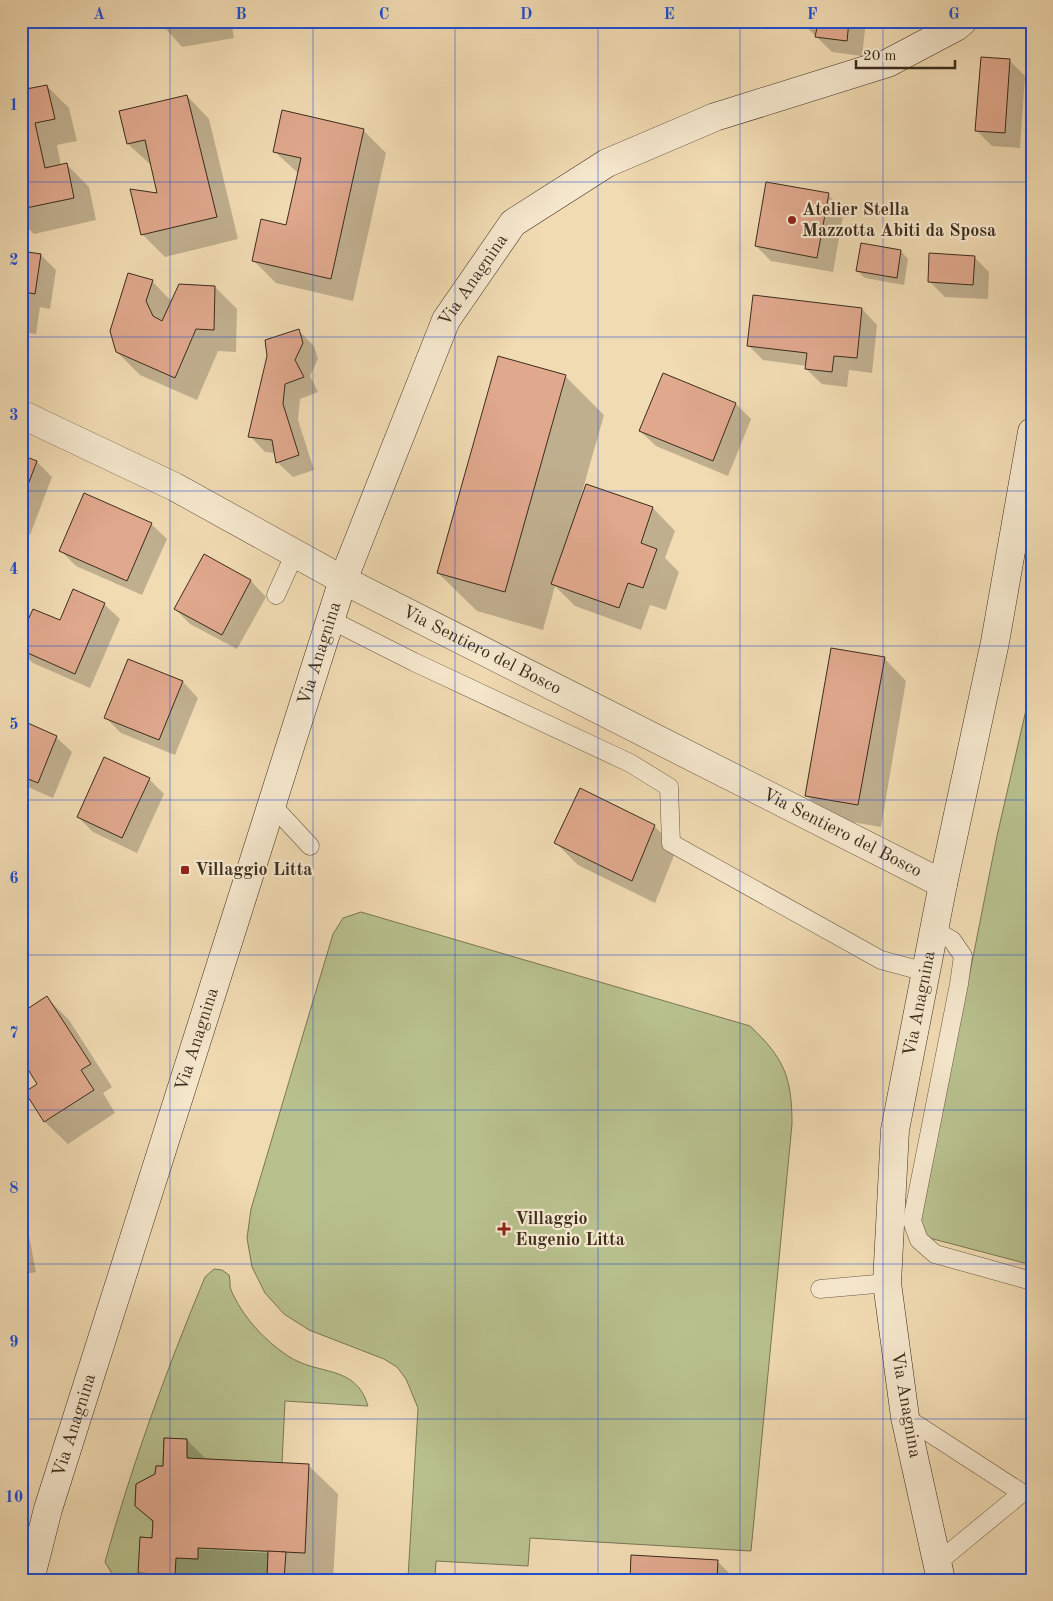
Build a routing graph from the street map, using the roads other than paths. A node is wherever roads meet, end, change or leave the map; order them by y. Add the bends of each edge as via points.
1 (962, 21) edge
2 (21, 414) edge
3 (1032, 432) edge
4 (295, 553) junction
5 (343, 580) junction
6 (276, 595) dead end
7 (331, 620) junction
8 (272, 805) junction
9 (310, 846) dead end
10 (943, 884) junction
11 (934, 930) junction
12 (926, 972) junction
13 (1032, 1281) edge
14 (887, 1283) junction
15 (820, 1290) dead end
16 (905, 1417) junction
17 (939, 1572) edge
18 (30, 1580) edge

1 - 5 main road, Via Anagnina via 888,63 715,117 607,163 514,224 446,320
2 - 4 main road, Via Sentiero del Bosco via 174,487
3 - 10 main road, Via Anagnina via 995,642
4 - 5 main road, Via Sentiero del Bosco
4 - 6 lane
5 - 7 main road, Via Anagnina
5 - 10 main road, Via Sentiero del Bosco
7 - 8 main road, Via Anagnina
7 - 12 lane via 630,763 669,787 671,844 881,960
8 - 9 lane
8 - 18 main road, Via Anagnina via 48,1509
10 - 11 main road, Via Anagnina
11 - 12 main road, Via Anagnina
11 - 13 lane via 952,940 963,956 912,1221 919,1240 935,1254
12 - 14 main road, Via Anagnina via 895,1130
14 - 15 lane
14 - 16 main road, Via Anagnina
16 - 17 main road, Via Anagnina
16 - 17 lane via 1022,1493

